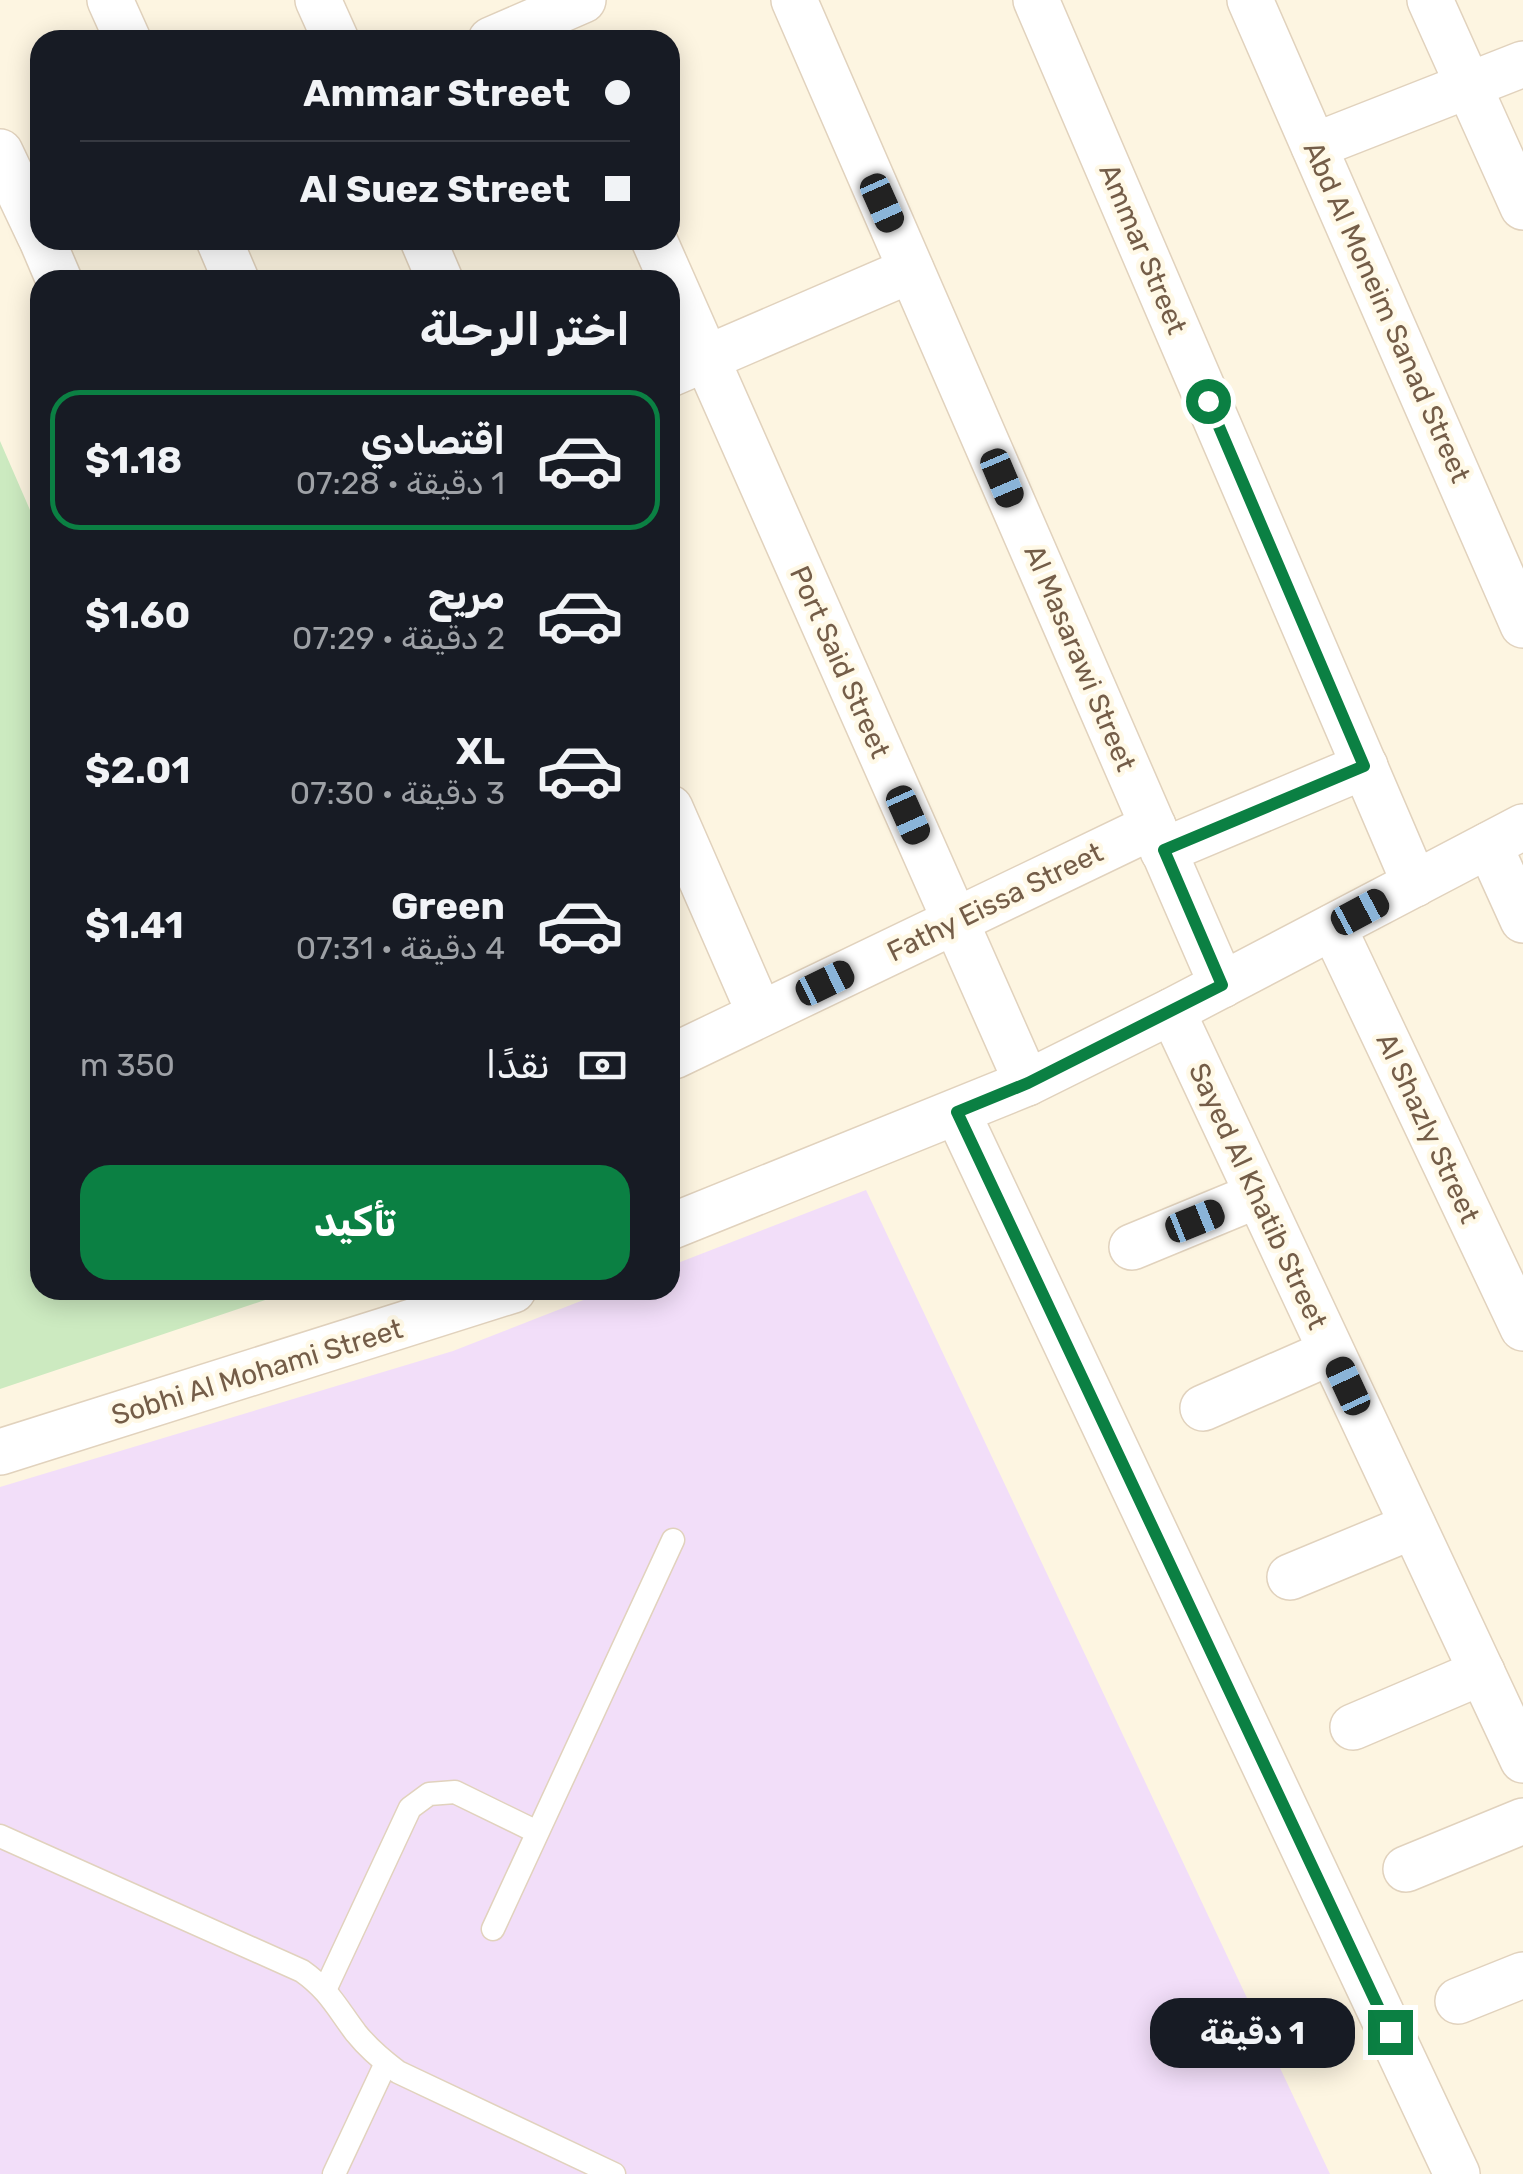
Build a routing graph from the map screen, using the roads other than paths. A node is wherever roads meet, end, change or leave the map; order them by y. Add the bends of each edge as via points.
1 (110, 0) edge
2 (318, 0) edge
3 (794, 0) edge
4 (1036, 0) edge
5 (1250, 0) edge
6 (1430, 0) edge
7 (562, 13) edge
8 (124, 30) edge
9 (332, 30) edge
10 (517, 30) edge
11 (1523, 64) edge
12 (1468, 85) junction
13 (1314, 146) junction
14 (0, 152) edge
15 (1523, 207) edge
16 (30, 216) edge
17 (912, 270) junction
18 (680, 337) edge
19 (688, 367) edge
20 (1523, 625) edge
21 (1364, 766) junction
22 (680, 831) edge
23 (1506, 836) edge
24 (1158, 838) junction
25 (1415, 884) junction
26 (1523, 920) edge
27 (955, 921) junction
28 (1333, 927) junction
29 (1222, 985) junction
30 (1172, 1011) junction
31 (760, 1014) junction
32 (680, 1053) edge
33 (1028, 1083) junction
34 (957, 1112) junction
35 (1258, 1195) junction
36 (680, 1223) edge
37 (1132, 1246) dead end
38 (476, 1300) edge
39 (1523, 1328) edge
40 (1332, 1352) junction
41 (1204, 1408) dead end
42 (0, 1452) edge
43 (1413, 1526) junction
44 (673, 1540) dead end
45 (1290, 1577) dead end
46 (1482, 1672) junction
47 (1353, 1727) dead end
48 (1523, 1760) edge
49 (1523, 1821) edge
50 (538, 1832) junction
51 (0, 1836) edge
52 (1406, 1869) dead end
53 (493, 1929) dead end
54 (1523, 1975) edge
55 (325, 1990) junction
56 (1458, 2001) dead end
57 (386, 2063) junction
58 (334, 2174) edge
59 (614, 2174) edge
60 (1457, 2174) edge

1 - 8 street
2 - 9 street
3 - 17 street, Al Masarawi Street
4 - 21 street, Ammar Street
5 - 13 street, Abd Al Moneim Sanad Street
6 - 12 street
7 - 10 street
11 - 12 street
12 - 13 street
12 - 15 street
13 - 20 street, Abd Al Moneim Sanad Street
14 - 16 street
17 - 19 street
17 - 24 street, Al Masarawi Street
18 - 19 street, Port Said Street
19 - 27 street, Port Said Street
21 - 24 street, Fathy Eissa Street
21 - 25 street, Ammar Street
22 - 31 street
23 - 25 street
23 - 26 street
24 - 27 street, Fathy Eissa Street
24 - 29 street, Al Masarawi Street
25 - 28 street
27 - 31 street, Fathy Eissa Street
27 - 33 street, Port Said Street
28 - 29 street
28 - 39 street, Al Shazly Street
29 - 30 street
30 - 33 street
30 - 35 street, Sayed Al Khatib Street
31 - 32 street, Fathy Eissa Street
33 - 34 street
34 - 36 street
34 - 60 street
35 - 37 street
35 - 40 street, Sayed Al Khatib Street
38 - 42 street, Sobhi Al Mohami Street
40 - 41 street
40 - 43 street, Sayed Al Khatib Street
43 - 45 street
43 - 46 street, Sayed Al Khatib Street
44 - 50 lane
46 - 47 street
46 - 48 street, Sayed Al Khatib Street
49 - 52 street
50 - 53 lane
50 - 55 lane via 455,1792 421,1798 410,1808
51 - 55 lane via 302,1971
54 - 56 street
55 - 57 lane
57 - 58 lane
57 - 59 lane

